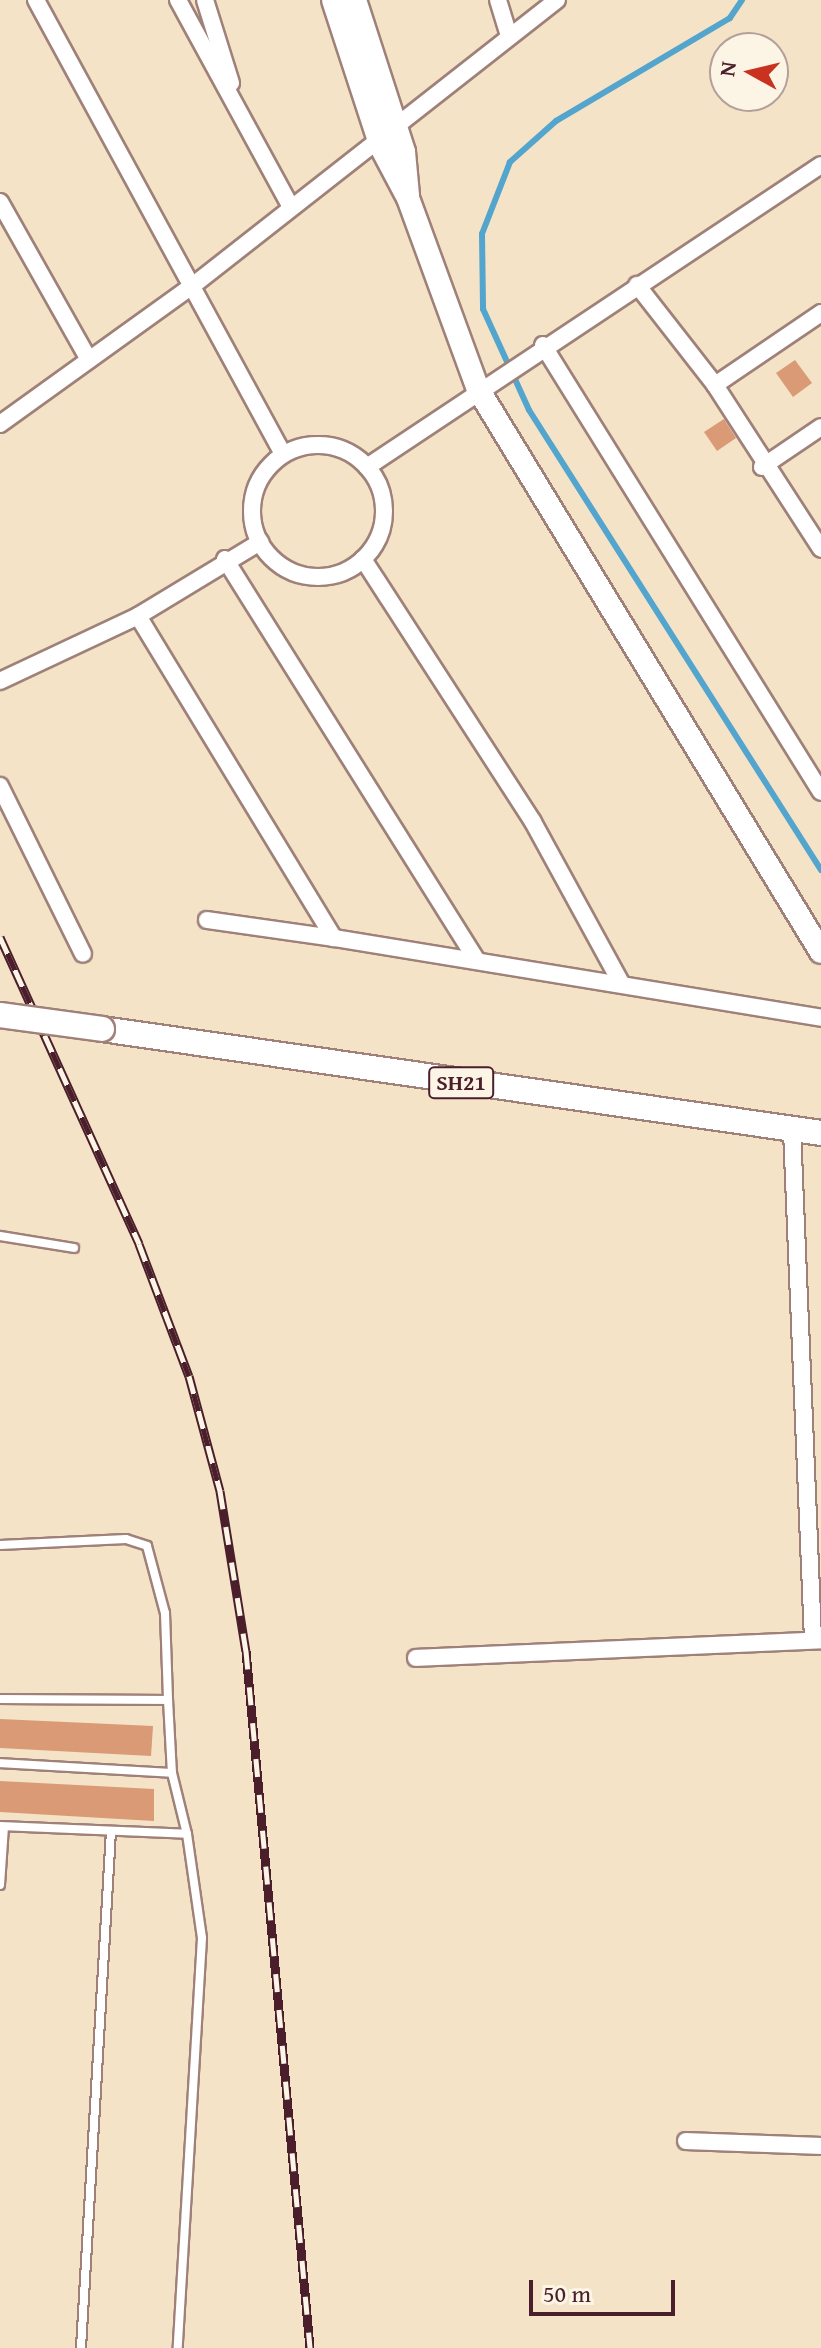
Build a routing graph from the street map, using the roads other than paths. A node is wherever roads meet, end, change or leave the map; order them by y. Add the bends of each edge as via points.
1 (36, 0) edge
2 (178, 0) edge
3 (205, 0) edge
4 (333, 0) edge
5 (355, 0) edge
6 (498, 0) edge
7 (557, 0) edge
8 (509, 35) junction
9 (241, 116) junction
10 (387, 131) junction
11 (821, 165) edge
12 (0, 202) edge
13 (291, 207) junction
14 (637, 285) junction
15 (191, 287) junction
16 (821, 313) edge
17 (540, 346) junction
18 (89, 360) junction
19 (484, 385) junction
20 (715, 385) junction
21 (0, 424) edge
22 (821, 427) edge
23 (283, 454) junction
24 (367, 467) junction
25 (762, 467) junction
26 (260, 542) junction
27 (821, 548) edge
28 (225, 559) junction
29 (363, 559) junction
30 (138, 616) junction
31 (0, 681) edge
32 (0, 786) edge
33 (821, 792) edge
34 (207, 920) dead end
35 (334, 938) junction
36 (821, 952) edge
37 (83, 954) dead end
38 (477, 960) junction
39 (621, 983) junction
40 (0, 1015) edge
41 (821, 1018) edge
42 (792, 1130) junction
43 (821, 1133) edge
44 (0, 1236) edge
45 (74, 1248) dead end
46 (0, 1545) edge
47 (817, 1640) edge
48 (416, 1658) dead end
49 (0, 1699) edge
50 (168, 1700) junction
51 (0, 1763) edge
52 (172, 1773) junction
53 (2, 1826) edge
54 (111, 1831) junction
55 (187, 1834) junction
56 (0, 1885) edge
57 (686, 2141) dead end
58 (821, 2146) edge
59 (81, 2348) edge
60 (178, 2348) edge

1 - 15 street
2 - 9 street
3 - 9 street
4 - 10 street
5 - 10 street
6 - 8 street
7 - 8 street
8 - 10 street
9 - 13 street
10 - 13 street
10 - 19 street via 408,198
11 - 14 street
12 - 18 street
13 - 15 street
14 - 17 street
14 - 20 street
15 - 18 street
15 - 23 street
16 - 20 street
17 - 19 street
17 - 33 street
18 - 21 street
19 - 24 street
19 - 36 street
20 - 25 street
22 - 25 street
23 - 24 street via 337,447
23 - 26 street via 263,476 252,503
24 - 29 street via 383,514
25 - 27 street
26 - 28 street
26 - 29 street via 288,570 307,576 327,576
28 - 30 street
28 - 38 street
29 - 39 street via 533,822
30 - 31 street
30 - 35 street
32 - 37 street
34 - 35 street
35 - 38 street
38 - 39 street
39 - 41 street
40 - 42 main road, SH21, bridge
42 - 43 main road, SH21
42 - 47 street
44 - 45 lane
46 - 50 lane via 126,1539 147,1546 165,1613
47 - 48 street
49 - 50 lane
50 - 52 lane
51 - 52 lane
52 - 55 lane
53 - 54 lane
53 - 56 lane
54 - 55 lane
54 - 59 lane
55 - 60 lane via 202,1938
57 - 58 street

